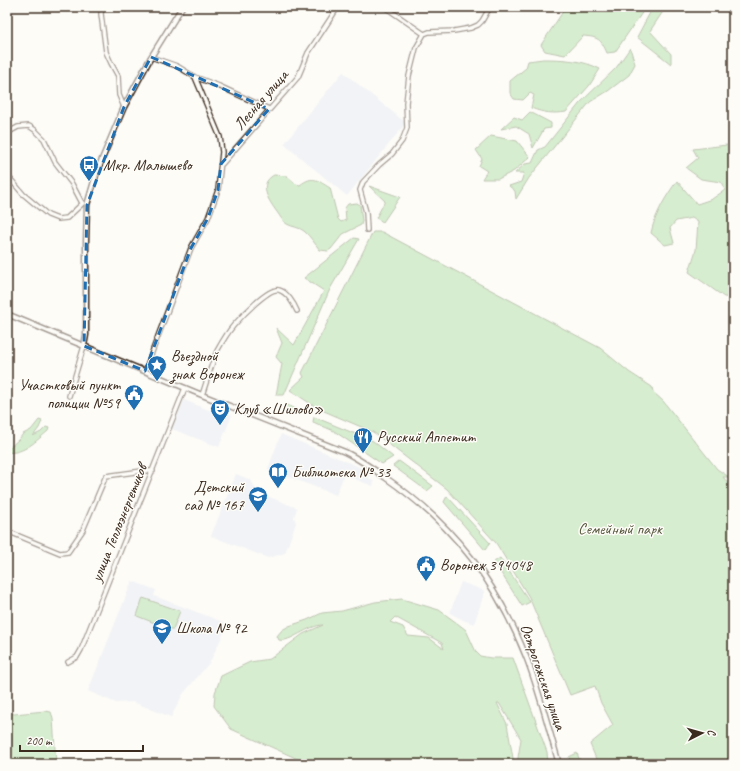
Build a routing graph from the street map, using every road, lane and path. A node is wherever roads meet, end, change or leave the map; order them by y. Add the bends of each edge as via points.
1 (102, 7) edge
2 (182, 7) edge
3 (338, 7) edge
4 (385, 7) edge
5 (490, 7) edge
6 (424, 34) junction
7 (151, 57) junction
8 (195, 77) junction
9 (124, 108) junction
10 (269, 109) junction
11 (7, 133) edge
12 (222, 164) junction
13 (7, 175) edge
14 (82, 203) junction
15 (87, 205) junction
16 (367, 230) dead end
17 (297, 311) dead end
18 (7, 314) edge
19 (84, 346) junction
20 (145, 371) junction
21 (186, 388) junction
22 (202, 395) junction
23 (70, 396) dead end
24 (153, 470) junction
25 (7, 531) edge
26 (68, 662) dead end
27 (559, 764) edge

1 - 9 street via 106,52 118,76 119,95
2 - 7 street
3 - 10 street, Лесная улица via 308,53 298,77
4 - 6 street
5 - 6 street via 482,21 472,28
6 - 16 street via 416,48 409,76 407,128 402,141 363,182 360,190 366,212
7 - 8 street via 177,66
7 - 9 street
8 - 10 street
8 - 12 street via 220,137
9 - 15 street via 97,171
10 - 12 street, Лесная улица
11 - 14 street via 18,127 29,126 35,130 44,139 55,162 72,184
12 - 20 street via 218,190 208,218 191,248
13 - 14 street via 23,194 48,215 58,219 67,218
14 - 15 street
15 - 19 street
17 - 22 street via 286,294 280,290 262,297 233,325 224,338 216,353
18 - 19 street
19 - 20 street
19 - 23 street
20 - 21 street
21 - 22 street
21 - 24 street, улица Теплоэнергетиков
22 - 27 street, Острогожская улица via 361,460 407,493 446,528 487,580 512,624 528,661
24 - 25 street via 106,476 83,530 68,552 60,553
24 - 26 street, улица Теплоэнергетиков via 81,650 77,657

